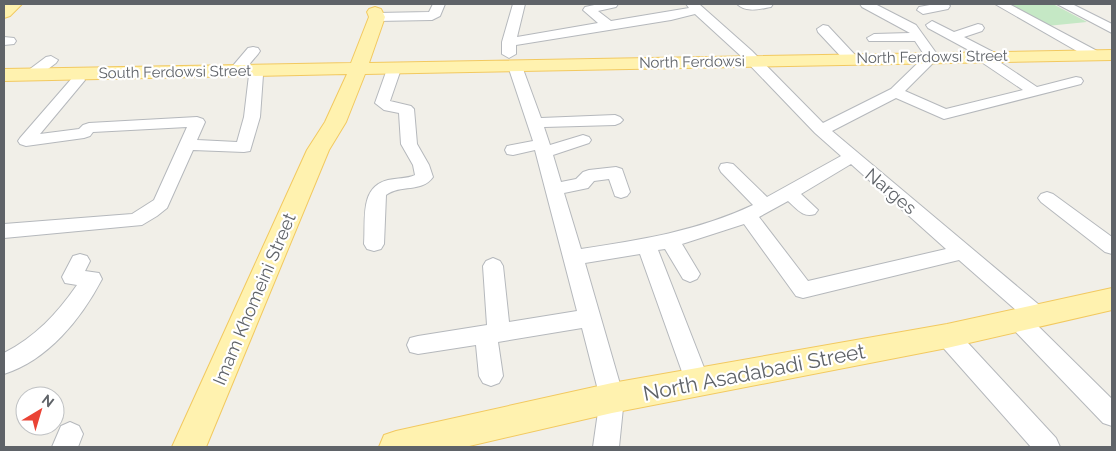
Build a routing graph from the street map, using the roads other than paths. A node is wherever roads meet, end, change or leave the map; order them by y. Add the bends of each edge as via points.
1 (439, 4) edge
2 (519, 4) edge
3 (612, 4) edge
4 (743, 4) edge
5 (767, 4) edge
6 (866, 4) edge
7 (941, 4) edge
8 (1063, 4) edge
9 (695, 7) edge
10 (1004, 9) edge
11 (923, 10) dead end
12 (377, 11) edge
13 (1083, 14) junction
14 (1112, 15) edge
15 (608, 25) junction
16 (932, 25) dead end
17 (978, 28) dead end
18 (823, 29) dead end
19 (1112, 29) edge
20 (919, 36) junction
21 (954, 36) junction
22 (874, 38) dead end
23 (509, 42) junction
24 (253, 51) dead end
25 (1107, 55) edge
26 (986, 56) junction
27 (932, 57) junction
28 (851, 59) junction
29 (51, 60) dead end
30 (753, 61) junction
31 (511, 67) junction
32 (351, 70) junction
33 (236, 71) junction
34 (393, 72) junction
35 (31, 75) junction
36 (256, 75) junction
37 (4, 76) edge
38 (78, 80) junction
39 (4, 81) edge
40 (1076, 81) dead end
41 (896, 92) junction
42 (1035, 92) junction
43 (615, 120) dead end
44 (535, 123) junction
45 (821, 130) junction
46 (583, 140) dead end
47 (187, 145) junction
48 (543, 148) junction
49 (513, 150) dead end
50 (851, 156) junction
51 (727, 168) dead end
52 (554, 189) junction
53 (621, 192) dead end
54 (788, 192) junction
55 (1047, 198) dead end
56 (764, 205) junction
57 (809, 210) dead end
58 (747, 215) junction
59 (4, 231) edge
60 (670, 240) junction
61 (374, 244) dead end
62 (647, 246) junction
63 (1112, 247) edge
64 (962, 252) junction
65 (573, 258) junction
66 (80, 261) dead end
67 (493, 266) dead end
68 (690, 274) dead end
69 (1112, 299) edge
70 (1027, 317) junction
71 (590, 318) junction
72 (492, 333) junction
73 (947, 336) junction
74 (680, 338) joint
75 (418, 345) dead end
76 (4, 364) edge
77 (491, 376) dead end
78 (698, 383) junction
79 (612, 398) junction
80 (1112, 415) edge
81 (402, 446) edge
82 (190, 447) edge
83 (606, 447) edge
84 (1047, 447) edge

1 - 12 street via 432,16
2 - 23 street
3 - 15 street via 589,10
4 - 5 street via 751,7
6 - 20 street via 912,28
7 - 11 street via 944,6
8 - 13 street
9 - 15 street via 671,16
9 - 30 street
10 - 25 street
12 - 32 main road, Imam Khomeini Street
13 - 14 street
13 - 19 street
15 - 23 street
16 - 21 street
17 - 21 street
18 - 28 street
20 - 22 street
20 - 27 street
21 - 26 street
23 - 31 street
24 - 33 street
25 - 26 main road, North Ferdowsi Street
26 - 27 main road, North Ferdowsi Street
26 - 42 street
27 - 28 main road, North Ferdowsi Street
27 - 41 street
28 - 30 main road, North Ferdowsi Street
29 - 35 street
30 - 31 main road, North Ferdowsi via 732,66
30 - 45 street, Narges
31 - 32 main road, North Ferdowsi
31 - 34 main road, North Ferdowsi
31 - 44 street
32 - 33 main road, South Ferdowsi Street
32 - 34 main road, North Ferdowsi
32 - 36 main road, South Ferdowsi Street
32 - 82 main road, Imam Khomeini Street via 320,124 316,140 318,150
33 - 35 main road, South Ferdowsi Street
34 - 61 street via 382,103 406,109 409,144 424,177 378,191
35 - 37 main road, South Ferdowsi Street
36 - 38 main road, South Ferdowsi Street
36 - 47 street via 252,117 244,147
38 - 39 main road, South Ferdowsi Street
38 - 47 street via 26,140 84,133 89,128 197,122
40 - 42 street
41 - 42 street via 944,114
41 - 45 street
43 - 44 street
44 - 48 street
45 - 50 street, Narges
46 - 48 street
47 - 59 street via 162,204 135,220
48 - 49 street
48 - 52 street
50 - 54 street
50 - 64 street, Narges
51 - 56 street
52 - 53 street via 582,184 589,176 616,173
52 - 65 street
54 - 56 street
54 - 57 street
55 - 63 street
56 - 58 street
58 - 60 street
58 - 64 street via 803,290
60 - 62 street
60 - 68 street
62 - 65 street
62 - 74 street
64 - 70 street, Narges
65 - 71 street
66 - 76 street via 72,277 92,279 71,312 52,334
67 - 72 street
69 - 70 main road, North Asadabadi Street
70 - 73 main road, North Asadabadi Street
70 - 80 street, Narges
71 - 72 street
71 - 79 street
72 - 75 street
72 - 77 street
73 - 78 main road, North Asadabadi Street
73 - 84 street
74 - 78 street
78 - 79 main road, North Asadabadi Street
79 - 81 main road, North Asadabadi Street
79 - 83 street

